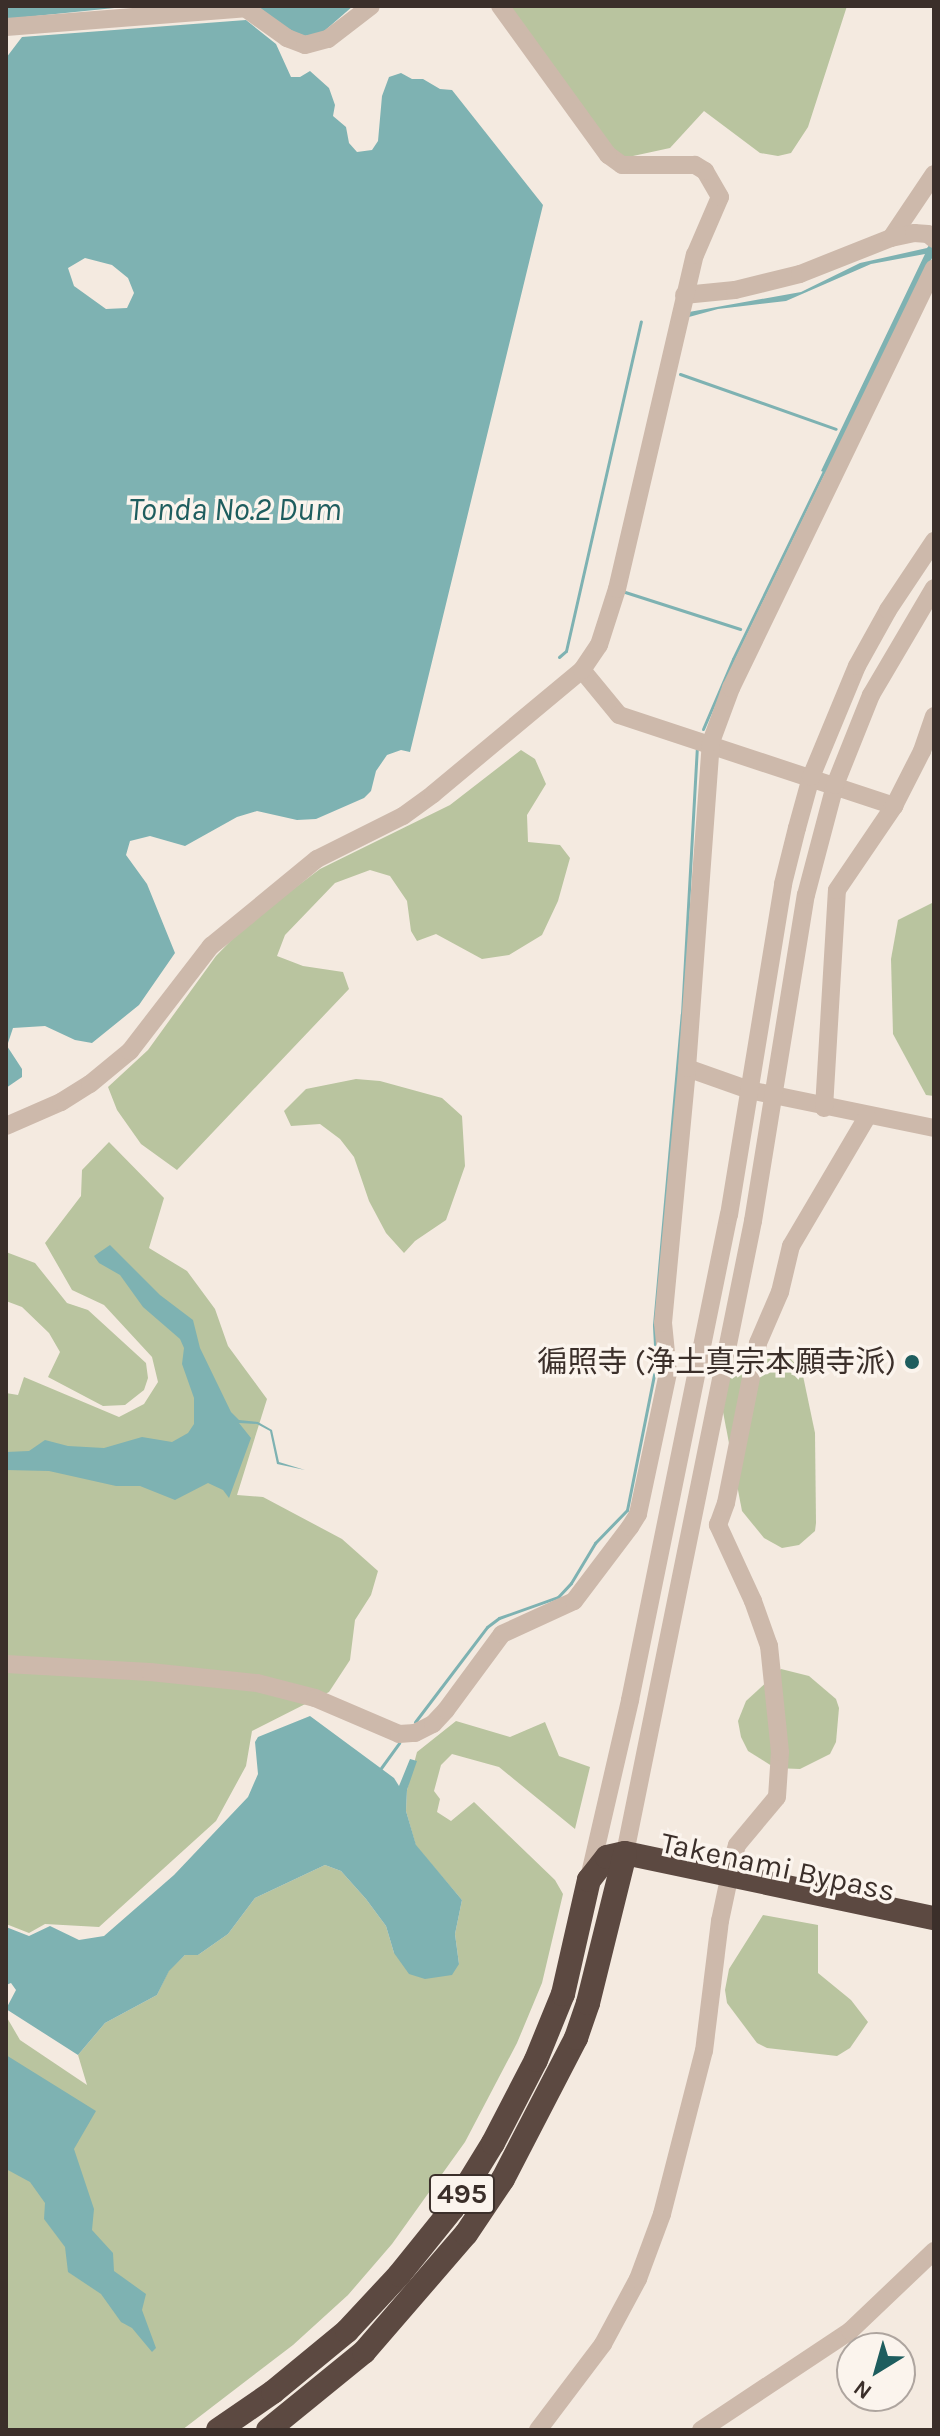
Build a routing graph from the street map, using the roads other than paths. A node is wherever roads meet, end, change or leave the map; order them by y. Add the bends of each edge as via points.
1 (371, 6) edge
2 (500, 6) edge
3 (6, 27) edge
4 (934, 174) edge
5 (891, 238) junction
6 (934, 239) edge
7 (934, 269) edge
8 (681, 309) junction
9 (934, 541) edge
10 (934, 588) edge
11 (582, 670) junction
12 (934, 716) edge
13 (711, 742) junction
14 (811, 777) junction
15 (835, 785) junction
16 (894, 806) junction
17 (687, 1068) junction
18 (749, 1090) junction
19 (774, 1095) junction
20 (824, 1108) junction
21 (867, 1117) junction
22 (6, 1126) edge
23 (934, 1128) edge
24 (680, 1450) junction
25 (706, 1458) junction
26 (731, 1471) junction
27 (6, 1664) edge
28 (622, 1858) junction
29 (934, 1918) edge
30 (934, 1933) edge
31 (934, 2251) edge
32 (218, 2430) edge
33 (268, 2430) edge
34 (538, 2430) edge
35 (701, 2430) edge

1 - 3 street via 328,39 305,45 245,8
2 - 8 street via 608,155 622,165 687,163 712,180 720,197 717,211 695,255
4 - 5 street
5 - 6 street via 914,233
5 - 8 street via 800,274
7 - 13 street via 731,688
8 - 11 street via 617,589 599,645
9 - 14 street via 857,666
10 - 15 street via 871,695
11 - 13 street via 619,715
11 - 22 street via 433,794 403,816 317,859 211,946 130,1051 90,1084
12 - 16 street
13 - 14 street
13 - 17 street
14 - 15 street
14 - 18 street via 783,884
15 - 16 street
15 - 19 street via 806,895
16 - 20 street via 837,890
17 - 18 street
17 - 27 street via 663,1323 668,1373 638,1514 574,1601 502,1634 433,1724 415,1733 399,1734 315,1698 257,1683
18 - 19 street
18 - 24 street
19 - 20 street
19 - 25 street
20 - 21 street
21 - 23 street
21 - 26 street via 791,1246 780,1292 758,1343
24 - 25 street
24 - 28 street via 630,1700
25 - 26 street
25 - 28 street
26 - 34 street via 718,1525 769,1646 780,1752 777,1797 734,1855 704,2051 662,2214 638,2279 603,2344
28 - 29 highway, Takenami Bypass
28 - 30 highway, Takenami Bypass
28 - 32 highway, 495 via 589,1880 563,1994 536,2060 453,2208 347,2331
28 - 33 highway, 495 via 576,2038 503,2179 466,2234 364,2352
31 - 35 street via 850,2331

